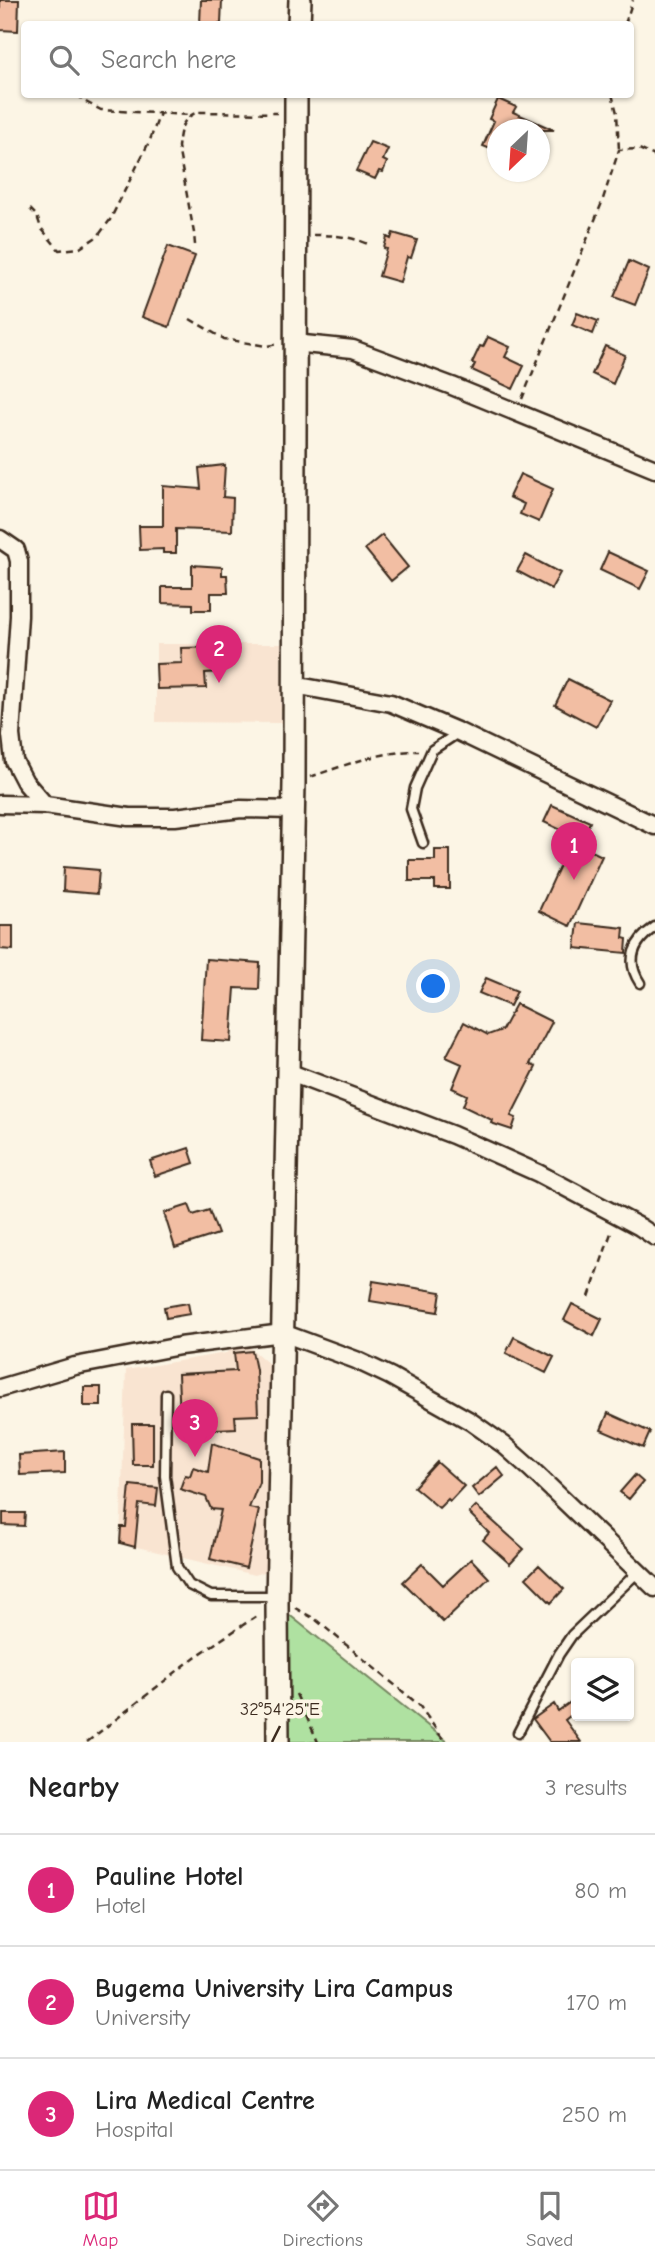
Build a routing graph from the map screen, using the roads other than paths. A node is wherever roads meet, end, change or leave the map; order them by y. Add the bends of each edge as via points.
1 (300, 0) edge
2 (299, 21) edge
3 (295, 104) edge
4 (294, 343) junction
5 (655, 469) edge
6 (0, 539) edge
7 (294, 685) junction
8 (459, 732) junction
9 (0, 804) edge
10 (45, 805) junction
11 (293, 810) junction
12 (655, 826) edge
13 (423, 843) dead end
14 (655, 927) edge
15 (640, 983) dead end
16 (288, 1072) junction
17 (655, 1237) edge
18 (283, 1333) junction
19 (0, 1388) edge
20 (166, 1394) dead end
21 (639, 1572) junction
22 (655, 1588) edge
23 (278, 1599) junction
24 (518, 1733) dead end
25 (278, 1742) edge

1 - 2 street
3 - 4 street
4 - 5 street via 353,349
4 - 7 street
6 - 10 street via 16,550 19,561 10,735 13,761
7 - 8 street via 391,703
7 - 11 street
8 - 12 street
8 - 13 lane via 432,750 415,788 411,809
9 - 10 street
10 - 11 street via 129,817
11 - 16 street
14 - 15 lane via 635,947 632,967
16 - 17 street via 538,1173
16 - 18 street
18 - 19 street via 75,1366
18 - 21 street via 356,1360 470,1421 504,1445
18 - 23 street
20 - 23 lane via 165,1476 177,1567 189,1585 211,1596
21 - 22 street
21 - 24 lane via 572,1635
23 - 25 street

